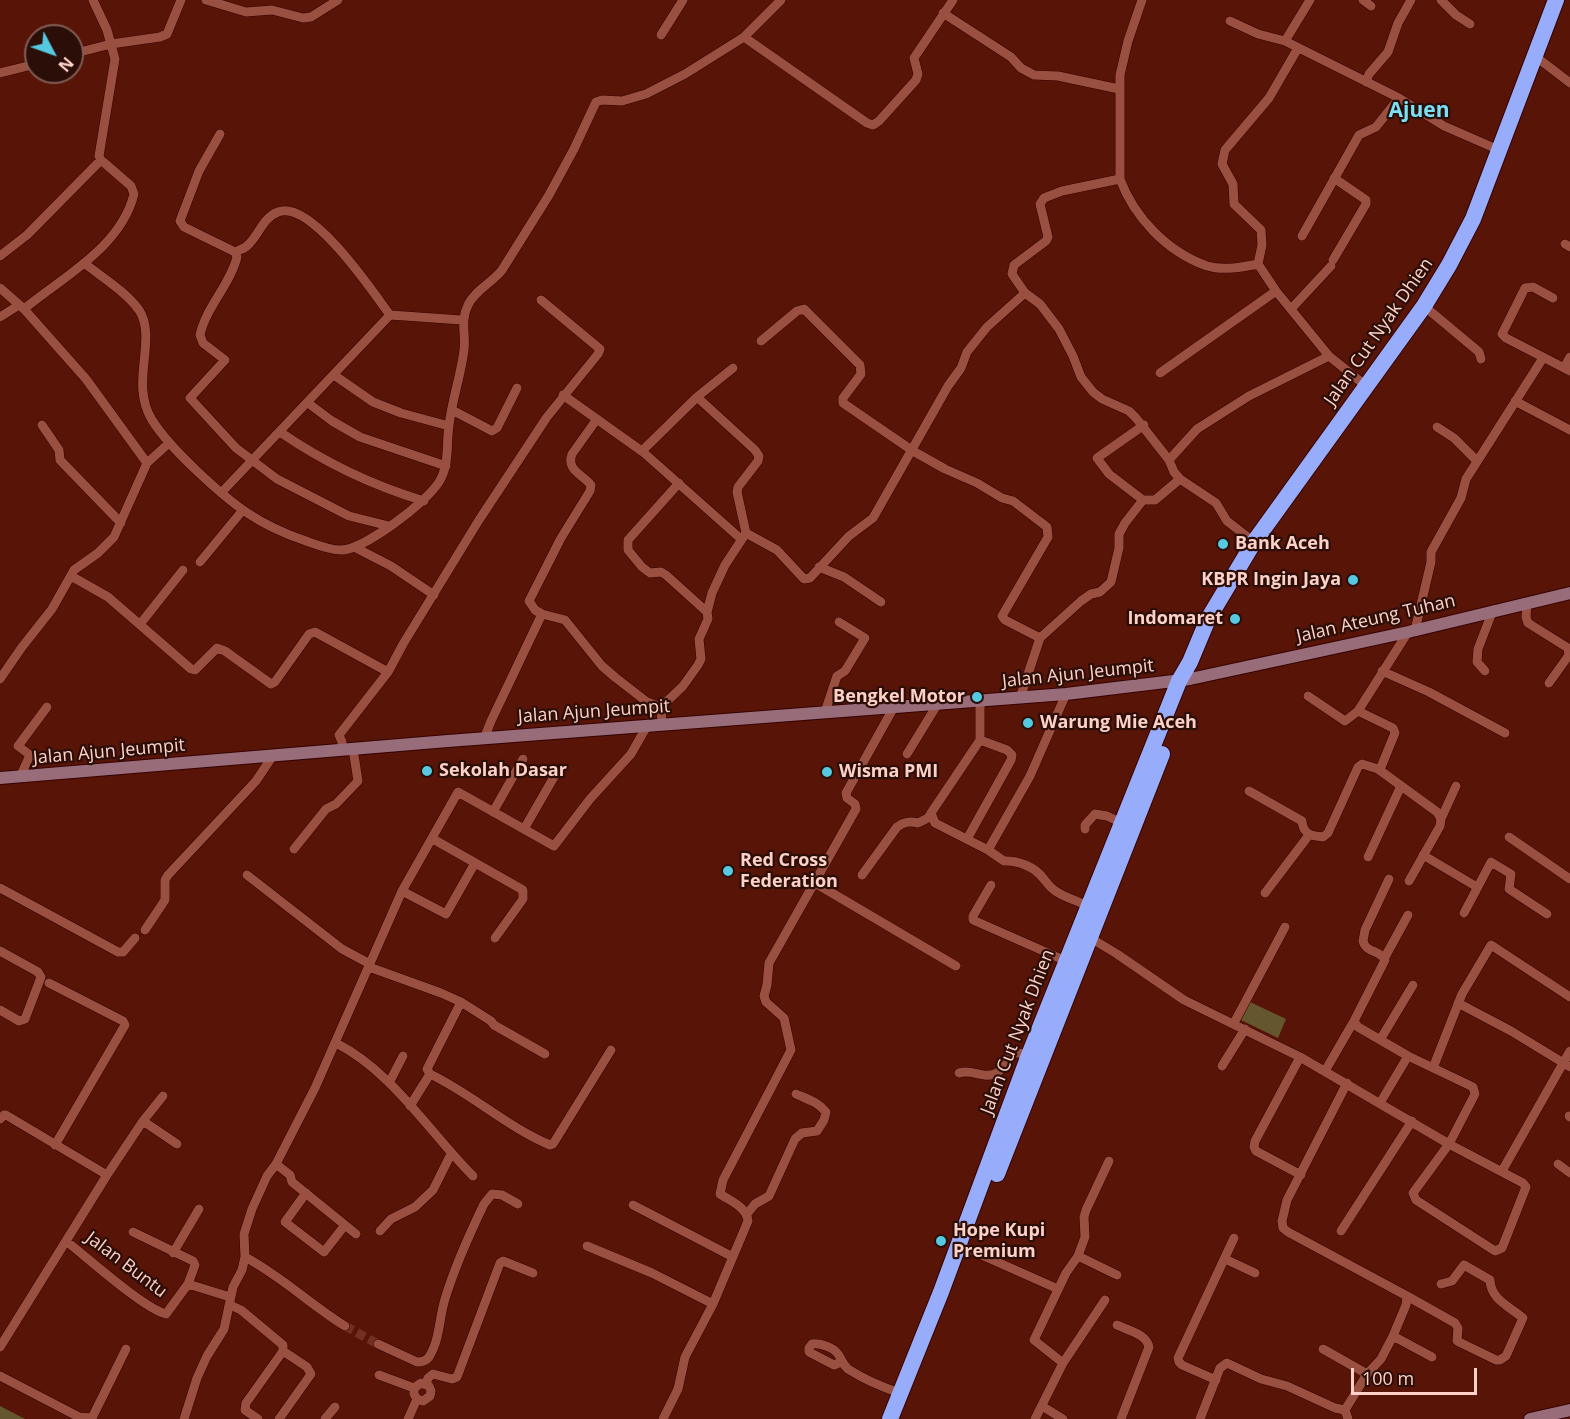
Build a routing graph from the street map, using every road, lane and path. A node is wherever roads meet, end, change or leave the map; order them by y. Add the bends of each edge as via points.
1 (93, 0) edge
2 (181, 0) edge
3 (206, 0) edge
4 (338, 0) edge
5 (683, 0) edge
6 (781, 0) edge
7 (953, 0) edge
8 (1142, 0) edge
9 (1310, 0) edge
10 (1410, 0) edge
11 (1441, 0) edge
12 (1556, 0) edge
13 (943, 13) junction
14 (1230, 21) dead end
15 (1470, 24) dead end
16 (661, 35) dead end
17 (744, 37) junction
18 (109, 38) junction
19 (1285, 41) junction
20 (1298, 48) junction
21 (84, 49) edge
22 (1535, 57) junction
23 (24, 67) edge
24 (0, 73) edge
25 (1366, 82) junction
26 (1570, 83) edge
27 (1119, 89) junction
28 (1399, 98) junction
29 (220, 134) dead end
30 (1499, 150) junction
31 (101, 160) junction
32 (1334, 178) junction
33 (1120, 179) junction
34 (1302, 236) dead end
35 (235, 252) junction
36 (0, 256) edge
37 (84, 263) junction
38 (1258, 264) junction
39 (0, 288) edge
40 (1276, 291) junction
41 (1025, 293) junction
42 (1554, 298) dead end
43 (541, 300) dead end
44 (1424, 306) junction
45 (22, 307) junction
46 (1291, 309) junction
47 (390, 315) junction
48 (0, 317) edge
49 (462, 320) junction
50 (761, 341) dead end
51 (1329, 356) junction
52 (1570, 357) edge
53 (1543, 358) junction
54 (1481, 359) dead end
55 (732, 368) dead end
56 (1567, 370) edge
57 (1160, 373) dead end
58 (334, 375) junction
59 (1366, 386) junction
60 (517, 388) dead end
61 (563, 395) junction
62 (697, 397) junction
63 (1515, 401) junction
64 (308, 403) junction
65 (452, 410) junction
66 (597, 419) junction
67 (42, 425) dead end
68 (1144, 425) junction
69 (449, 426) junction
70 (1437, 427) dead end
71 (1570, 430) edge
72 (280, 432) junction
73 (169, 443) junction
74 (642, 451) junction
75 (912, 451) junction
76 (1097, 458) junction
77 (1169, 459) junction
78 (252, 461) junction
79 (1477, 461) junction
80 (147, 463) junction
81 (1087, 464) dead end
82 (446, 466) junction
83 (1180, 480) junction
84 (679, 483) junction
85 (221, 493) junction
86 (1143, 500) junction
87 (424, 501) junction
88 (242, 511) junction
89 (121, 523) junction
90 (389, 526) junction
91 (744, 536) junction
92 (1254, 542) junction
93 (356, 548) junction
94 (200, 561) dead end
95 (819, 567) junction
96 (183, 570) dead end
97 (71, 576) junction
98 (1570, 594) edge
99 (434, 595) junction
100 (881, 603) dead end
101 (1527, 603) junction
102 (1493, 610) junction
103 (707, 612) junction
104 (543, 614) junction
105 (839, 622) dead end
106 (141, 623) junction
107 (1412, 631) junction
108 (1040, 639) junction
109 (3, 666) edge
110 (1382, 671) junction
111 (1485, 671) dead end
112 (388, 672) junction
113 (1187, 674) junction
114 (0, 679) edge
115 (1549, 683) dead end
116 (1066, 694) junction
117 (1308, 696) dead end
118 (1020, 698) junction
119 (980, 702) junction
120 (937, 705) junction
121 (47, 707) dead end
122 (661, 707) junction
123 (894, 707) junction
124 (1358, 711) junction
125 (825, 712) junction
126 (662, 725) junction
127 (647, 726) junction
128 (1505, 733) dead end
129 (484, 739) junction
130 (980, 740) junction
131 (347, 749) junction
132 (907, 754) dead end
133 (272, 757) junction
134 (523, 759) dead end
135 (1378, 769) junction
136 (558, 770) dead end
137 (20, 777) junction
138 (0, 778) edge
139 (1401, 786) junction
140 (1456, 786) dead end
141 (1249, 791) dead end
142 (493, 812) junction
143 (931, 813) junction
144 (1441, 819) junction
145 (1122, 823) junction
146 (524, 829) junction
147 (1085, 829) dead end
148 (1309, 835) junction
149 (1509, 837) dead end
150 (433, 839) junction
151 (967, 839) junction
152 (294, 849) dead end
153 (988, 850) junction
154 (1423, 855) junction
155 (1368, 857) dead end
156 (475, 863) junction
157 (247, 875) dead end
158 (862, 875) dead end
159 (1389, 879) dead end
160 (1570, 879) edge
161 (1409, 881) dead end
162 (815, 883) junction
163 (991, 885) dead end
164 (1477, 887) junction
165 (0, 888) edge
166 (402, 891) junction
167 (1265, 893) dead end
168 (1088, 906) junction
169 (1464, 913) dead end
170 (1547, 914) dead end
171 (1408, 915) dead end
172 (1285, 927) dead end
173 (145, 930) dead end
174 (1084, 935) junction
175 (135, 938) dead end
176 (495, 938) dead end
177 (0, 951) edge
178 (1385, 957) junction
179 (1066, 962) junction
180 (370, 966) junction
181 (956, 966) dead end
182 (49, 983) dead end
183 (1413, 985) dead end
184 (1570, 997) edge
185 (461, 1002) junction
186 (1458, 1003) junction
187 (0, 1010) edge
188 (1354, 1021) junction
189 (1234, 1023) junction
190 (1245, 1029) junction
191 (1380, 1040) junction
192 (336, 1043) junction
193 (611, 1050) dead end
194 (1570, 1051) edge
195 (545, 1054) dead end
196 (1029, 1055) junction
197 (403, 1056) dead end
198 (1408, 1056) junction
199 (1300, 1057) junction
200 (1567, 1065) edge
201 (1222, 1066) dead end
202 (1433, 1068) junction
203 (1325, 1071) junction
204 (959, 1072) dead end
205 (430, 1074) junction
206 (389, 1083) junction
207 (1347, 1083) junction
208 (796, 1094) dead end
209 (163, 1096) dead end
210 (1380, 1103) junction
211 (410, 1106) junction
212 (0, 1119) edge
213 (143, 1121) junction
214 (1412, 1121) junction
215 (177, 1144) dead end
216 (1449, 1144) junction
217 (55, 1145) junction
218 (451, 1154) junction
219 (1109, 1161) dead end
220 (276, 1164) junction
221 (1558, 1164) dead end
222 (1502, 1171) junction
223 (1570, 1173) edge
224 (107, 1175) junction
225 (1300, 1175) junction
226 (473, 1176) dead end
227 (306, 1193) junction
228 (518, 1204) dead end
229 (633, 1205) dead end
230 (199, 1209) dead end
231 (747, 1214) junction
232 (345, 1225) junction
233 (380, 1231) dead end
234 (1341, 1231) dead end
235 (133, 1232) dead end
236 (356, 1234) dead end
237 (1234, 1238) dead end
238 (66, 1241) junction
239 (587, 1246) dead end
240 (968, 1249) junction
241 (173, 1252) junction
242 (1078, 1256) junction
243 (245, 1257) junction
244 (733, 1257) junction
245 (1225, 1259) junction
246 (533, 1273) dead end
247 (1255, 1273) dead end
248 (1117, 1275) dead end
249 (188, 1284) junction
250 (1441, 1284) dead end
251 (1058, 1289) junction
252 (1407, 1296) junction
253 (1106, 1300) dead end
254 (230, 1301) junction
255 (713, 1304) junction
256 (1117, 1325) dead end
257 (345, 1326) tunnel mouth
258 (1393, 1336) junction
259 (378, 1344) tunnel mouth
260 (0, 1347) edge
261 (126, 1349) dead end
262 (1323, 1349) dead end
263 (283, 1351) junction
264 (1432, 1357) dead end
265 (842, 1362) dead end
266 (1063, 1363) junction
267 (1367, 1374) junction
268 (379, 1375) dead end
269 (0, 1376) edge
270 (1216, 1380) junction
271 (426, 1384) junction
272 (414, 1388) junction
273 (900, 1393) junction
274 (417, 1399) junction
275 (1042, 1406) junction
276 (335, 1407) dead end
277 (1570, 1410) edge
278 (1346, 1414) edge
279 (92, 1419) edge
280 (184, 1419) edge
281 (258, 1419) edge
282 (279, 1419) edge
283 (325, 1419) edge
284 (408, 1419) edge
285 (663, 1419) edge
286 (890, 1419) edge
287 (902, 1419) edge
288 (1035, 1419) edge
289 (1063, 1419) edge
290 (1121, 1419) edge
291 (1200, 1419) edge
292 (1530, 1419) edge

1 - 18 street
2 - 18 street via 167,34
3 - 4 street via 246,12 272,10 303,18
5 - 16 street
6 - 17 street
7 - 13 street
8 - 27 street via 1128,41
9 - 19 street
10 - 25 street via 1388,52
11 - 15 street
12 - 22 highway, Jalan Cut Nyak Dhien
13 - 17 street via 914,58 916,80 873,125
13 - 27 street via 1034,75
14 - 19 street
17 - 49 street via 646,94 622,101 596,102 549,195 500,273 470,301
18 - 21 street
18 - 31 street via 115,59 99,152
19 - 20 street
20 - 25 street
20 - 38 street via 1269,98 1223,157 1222,164 1233,184 1234,204 1261,230
22 - 26 street
22 - 30 highway, Jalan Cut Nyak Dhien
23 - 24 street
25 - 28 street
27 - 33 street
28 - 30 street via 1444,126
28 - 32 street via 1376,127 1359,135
29 - 35 street via 199,171 180,221 184,227
30 - 44 highway, Jalan Cut Nyak Dhien via 1473,219
31 - 36 street via 27,235
31 - 37 street via 131,186 134,194 120,226
32 - 34 street
32 - 46 street via 1366,200 1332,263
33 - 38 street via 1138,215 1185,255 1220,268
33 - 41 street via 1044,198 1040,204 1048,237 1014,265 1012,274
35 - 47 street via 248,246 267,219 279,211 292,211 334,242
35 - 78 street via 235,265 215,298 200,335 203,343 225,360 190,398
37 - 45 street
37 - 73 street via 138,309 143,319 143,399
38 - 40 street
39 - 45 street
40 - 46 street
40 - 57 street
41 - 68 street via 1040,304 1059,329 1093,392 1128,411
41 - 75 street via 993,321 967,352
42 - 53 street via 1533,287 1525,288 1502,334
43 - 61 street via 600,349
44 - 54 street via 1479,352
44 - 59 highway, Jalan Cut Nyak Dhien
45 - 48 street
45 - 80 street via 86,379
46 - 51 street
47 - 49 street
47 - 58 street
49 - 65 street via 465,344
50 - 75 street via 797,310 804,309 860,365 861,374 843,403
51 - 59 street
51 - 77 street via 1249,396 1197,429
52 - 56 street
53 - 56 street
53 - 63 street
55 - 62 street
58 - 64 street
58 - 69 street via 374,402
59 - 92 highway, Jalan Cut Nyak Dhien
60 - 65 street via 492,431
61 - 66 street
61 - 99 street via 478,520
62 - 74 street
62 - 91 street via 759,456 736,492
63 - 71 street
63 - 79 street
64 - 72 street
64 - 82 street via 360,437
65 - 69 street
66 - 74 street
66 - 104 street via 570,461 571,468 591,485 590,491 529,601
67 - 89 street via 59,450 60,460
68 - 76 street
68 - 77 street
69 - 82 street
70 - 79 street
72 - 78 street
72 - 87 street via 342,470
73 - 80 street
73 - 85 street
74 - 84 street
75 - 95 street via 873,518
75 - 108 street via 1013,501 1047,527 1048,537 1002,616
76 - 81 street
76 - 86 street via 1109,474
77 - 83 street
78 - 85 street
78 - 90 street via 277,479 349,516
79 - 107 street via 1431,552
80 - 89 street
82 - 87 street via 439,483
83 - 86 street via 1155,500
83 - 92 street via 1216,503 1227,521
84 - 91 street
84 - 103 street via 628,540 628,550 646,570 666,575
85 - 88 street
86 - 108 street via 1119,534 1111,582 1080,601
87 - 90 street
88 - 93 street via 288,535 330,549
88 - 94 street
89 - 97 street via 108,544
90 - 93 street
91 - 95 street via 777,550 804,579
91 - 103 street via 724,565
92 - 113 highway, Jalan Cut Nyak Dhien via 1208,619
93 - 99 street
95 - 100 street via 844,577
96 - 106 street
97 - 106 street via 108,597
97 - 109 street via 52,609
98 - 101 street, Jalan Ateung Tuhan
99 - 112 street
101 - 102 street, Jalan Ateung Tuhan
101 - 115 street via 1528,623 1568,648 1569,655
102 - 107 street, Jalan Ateung Tuhan
102 - 111 street via 1478,650 1478,662
103 - 122 street via 699,639 701,659 683,686
104 - 122 street via 566,620 602,666 647,702
104 - 129 street
105 - 125 street via 865,638 845,671 837,676
106 - 112 street via 150,635 195,670 217,648 271,684 309,634 315,632
107 - 110 street
107 - 113 street, Jalan Ateung Tuhan
108 - 118 street
109 - 114 street
110 - 124 street
110 - 128 street
112 - 131 street via 339,735
113 - 116 street, Jalan Ajun Jeumpit
113 - 145 highway, Jalan Cut Nyak Dhien
113 - 174 highway, Jalan Cut Nyak Dhien
116 - 118 street, Jalan Ajun Jeumpit
116 - 153 street via 1030,776
117 - 124 street via 1345,721
118 - 119 street, Jalan Ajun Jeumpit
119 - 120 street, Jalan Ajun Jeumpit
119 - 130 street
120 - 123 street, Jalan Ajun Jeumpit
120 - 132 street
121 - 137 street via 18,746 30,755
122 - 126 street
123 - 125 street, Jalan Ajun Jeumpit
123 - 162 street via 846,793 856,809
124 - 135 street via 1393,728 1395,733
125 - 126 street, Jalan Ajun Jeumpit
126 - 127 street, Jalan Ajun Jeumpit
127 - 129 street, Jalan Ajun Jeumpit
127 - 146 street via 631,754 554,846
129 - 131 street, Jalan Ajun Jeumpit
130 - 143 street
130 - 151 street via 1012,755
131 - 133 street, Jalan Ajun Jeumpit
131 - 152 street via 358,781 326,809
133 - 137 street, Jalan Ajun Jeumpit
133 - 173 street via 256,781 168,875 165,900
134 - 142 street
135 - 139 street
135 - 148 street via 1362,764 1358,767 1328,833 1323,837
136 - 146 street
137 - 138 street, Jalan Ajun Jeumpit
139 - 144 street
139 - 155 street
140 - 144 street
141 - 148 street via 1302,821 1302,829
142 - 146 street
142 - 150 street via 458,792
143 - 151 street via 935,823
143 - 158 street via 918,823 910,821 897,827
144 - 154 street
145 - 147 street via 1095,814 1084,825
145 - 168 highway, Jalan Cut Nyak Dhien
148 - 167 street
149 - 160 street
150 - 156 street
150 - 166 street
151 - 153 street
153 - 168 street via 1004,861 1021,863 1043,876 1058,893
154 - 161 street
154 - 164 street
156 - 166 street via 446,914
156 - 176 street via 520,887 524,894
157 - 180 street
159 - 178 street via 1362,941 1367,949
162 - 181 street
162 - 231 street via 769,963 764,996 765,1002 784,1018 791,1050 723,1180 720,1194
163 - 179 street via 974,920
164 - 169 street
164 - 170 street via 1491,862 1511,874 1509,889
165 - 175 street via 118,952 123,952
166 - 180 street
168 - 174 highway, Jalan Cut Nyak Dhien
171 - 178 street
172 - 189 street
174 - 179 highway, Jalan Cut Nyak Dhien
174 - 189 street via 1184,1000
174 - 240 highway, Jalan Cut Nyak Dhien
177 - 187 street via 41,977 25,1019 19,1021
178 - 188 street
179 - 196 highway, Jalan Cut Nyak Dhien
180 - 185 street
180 - 192 street
182 - 217 street via 125,1024
183 - 191 street
184 - 186 street via 1491,945
185 - 195 street
185 - 205 street via 427,1069
186 - 200 street
186 - 202 street
188 - 191 street
188 - 203 street
189 - 190 street
190 - 199 street
190 - 201 street
191 - 198 street
192 - 206 street via 351,1050
192 - 220 street
193 - 205 street via 550,1145
194 - 200 street
196 - 204 street via 1013,1052 997,1073 990,1075
196 - 273 highway, Jalan Cut Nyak Dhien
197 - 206 street
198 - 202 street
198 - 210 street
199 - 203 street
199 - 225 street via 1254,1147
200 - 222 street
202 - 216 street via 1475,1091
203 - 207 street
205 - 211 street
206 - 211 street
207 - 210 street
207 - 225 street
208 - 231 street via 824,1109 824,1120 817,1131 801,1133 795,1139 769,1196
209 - 213 street
210 - 214 street
211 - 218 street
212 - 217 street via 6,1115
213 - 215 street
213 - 224 street
214 - 216 street
214 - 234 street
216 - 222 street
216 - 222 street via 1413,1193 1416,1200 1495,1251 1502,1248 1526,1187
217 - 224 street
218 - 226 street
218 - 233 street via 433,1190
219 - 242 street via 1086,1210 1085,1238
220 - 227 street
220 - 243 street via 252,1209 244,1234
221 - 223 street
224 - 238 street
225 - 252 street via 1287,1200 1283,1228
227 - 232 street
227 - 232 street via 285,1222 324,1252
228 - 259 street via 492,1194 484,1204 451,1280 440,1329 428,1359 417,1362
229 - 244 street
230 - 241 street
231 - 244 street via 748,1221
232 - 236 street
235 - 241 street, Jalan Buntu
237 - 245 street
238 - 249 street, Jalan Buntu via 164,1314
238 - 260 street
239 - 255 street
240 - 251 street
240 - 287 highway, Jalan Cut Nyak Dhien
241 - 249 street, Jalan Buntu via 195,1265
242 - 248 street
242 - 251 street
243 - 254 street
243 - 257 street
244 - 255 street
245 - 247 street
245 - 270 street via 1178,1358 1182,1365
246 - 271 street via 500,1263 457,1377 433,1374
249 - 254 street, Jalan Buntu
250 - 252 street via 1452,1281 1464,1265 1490,1280 1496,1298 1523,1318 1506,1356 1496,1360 1457,1341 1455,1323
251 - 266 street via 1034,1340
252 - 258 street
253 - 266 street
254 - 263 street, Jalan Buntu via 282,1342
254 - 280 street via 224,1329 197,1378
255 - 285 street via 685,1358 678,1389
256 - 290 street via 1145,1338 1149,1347
258 - 264 street
258 - 267 street via 1381,1359
261 - 279 street
262 - 267 street
263 - 281 street via 246,1404 245,1410
263 - 282 street, Jalan Buntu via 311,1374
265 - 273 street via 875,1385
266 - 275 street
267 - 278 street
268 - 272 street
269 - 279 street via 79,1418
270 - 278 street via 1222,1365 1227,1363
270 - 291 street
271 - 272 street
271 - 274 street via 430,1396 423,1401
272 - 274 street
273 - 286 highway, Jalan Cut Nyak Dhien
274 - 284 street
275 - 288 street
275 - 289 street
276 - 283 street
277 - 292 street

